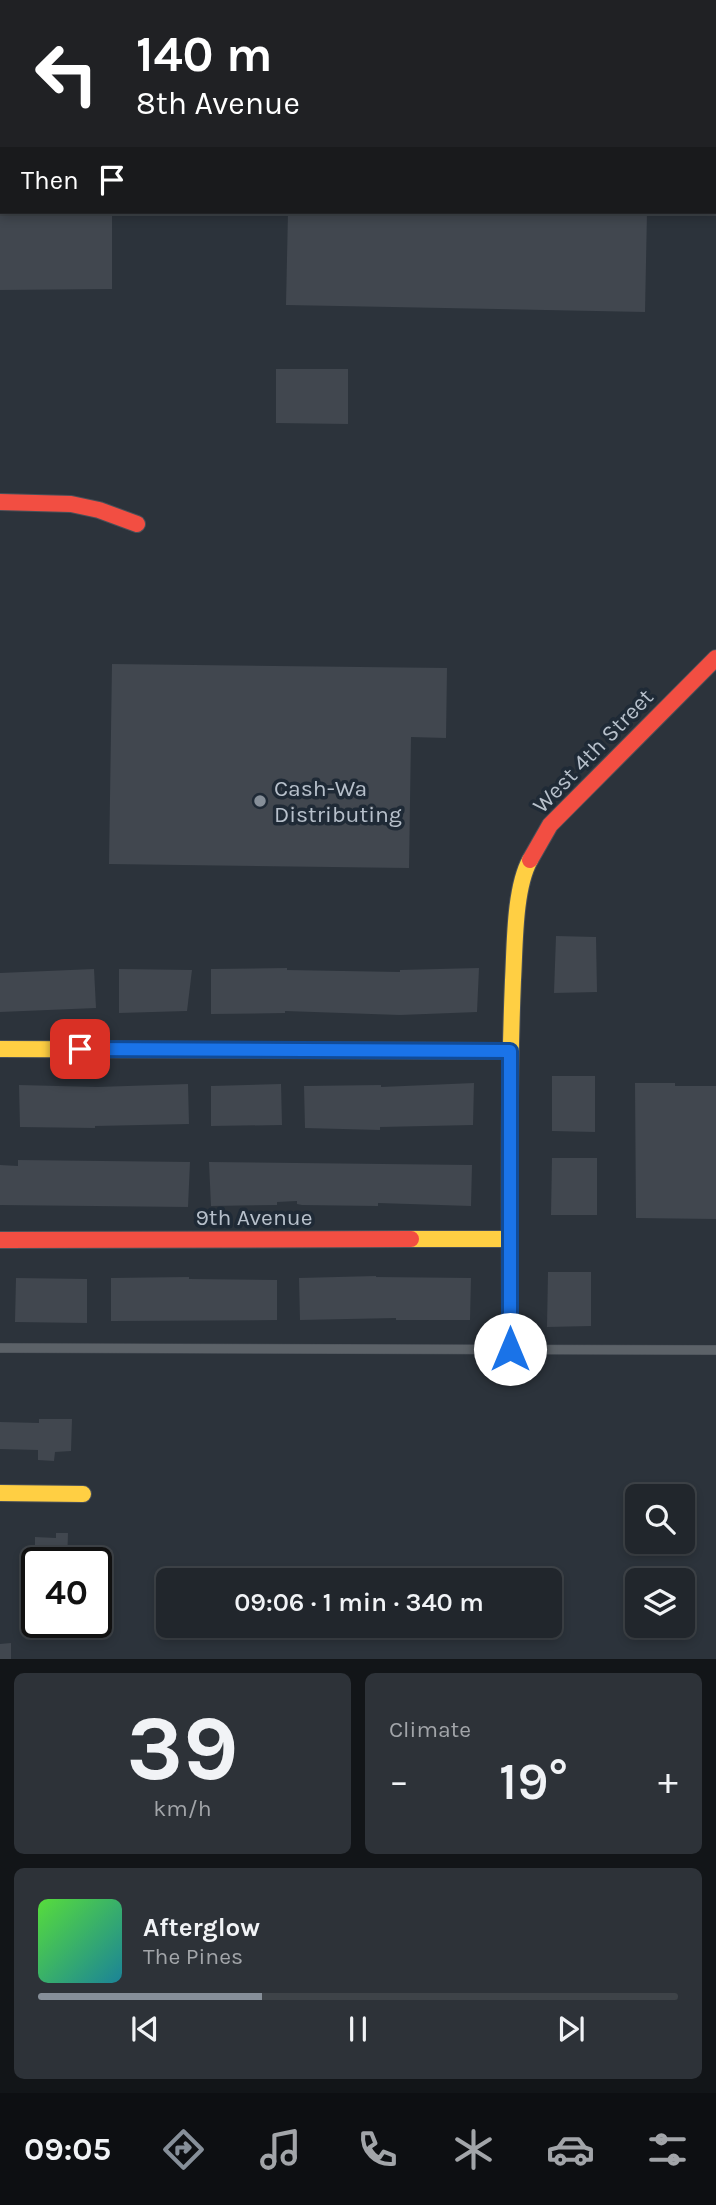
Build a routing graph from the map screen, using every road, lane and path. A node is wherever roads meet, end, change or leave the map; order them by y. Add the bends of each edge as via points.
1 (0, 502) edge
2 (137, 524) dead end
3 (716, 658) edge
4 (0, 1049) edge
5 (510, 1051) junction
6 (509, 1239) junction
7 (0, 1240) edge
8 (0, 1348) edge
9 (510, 1349) junction
10 (716, 1350) edge
11 (0, 1493) edge
12 (83, 1494) dead end

1 - 2 street via 71,504
3 - 5 street, West 4th Street via 550,825 524,871 516,924
4 - 5 street
5 - 6 street, West 4th Street
6 - 7 street, 9th Avenue
6 - 9 street, West 4th Street
8 - 9 lane
9 - 10 lane
11 - 12 street

